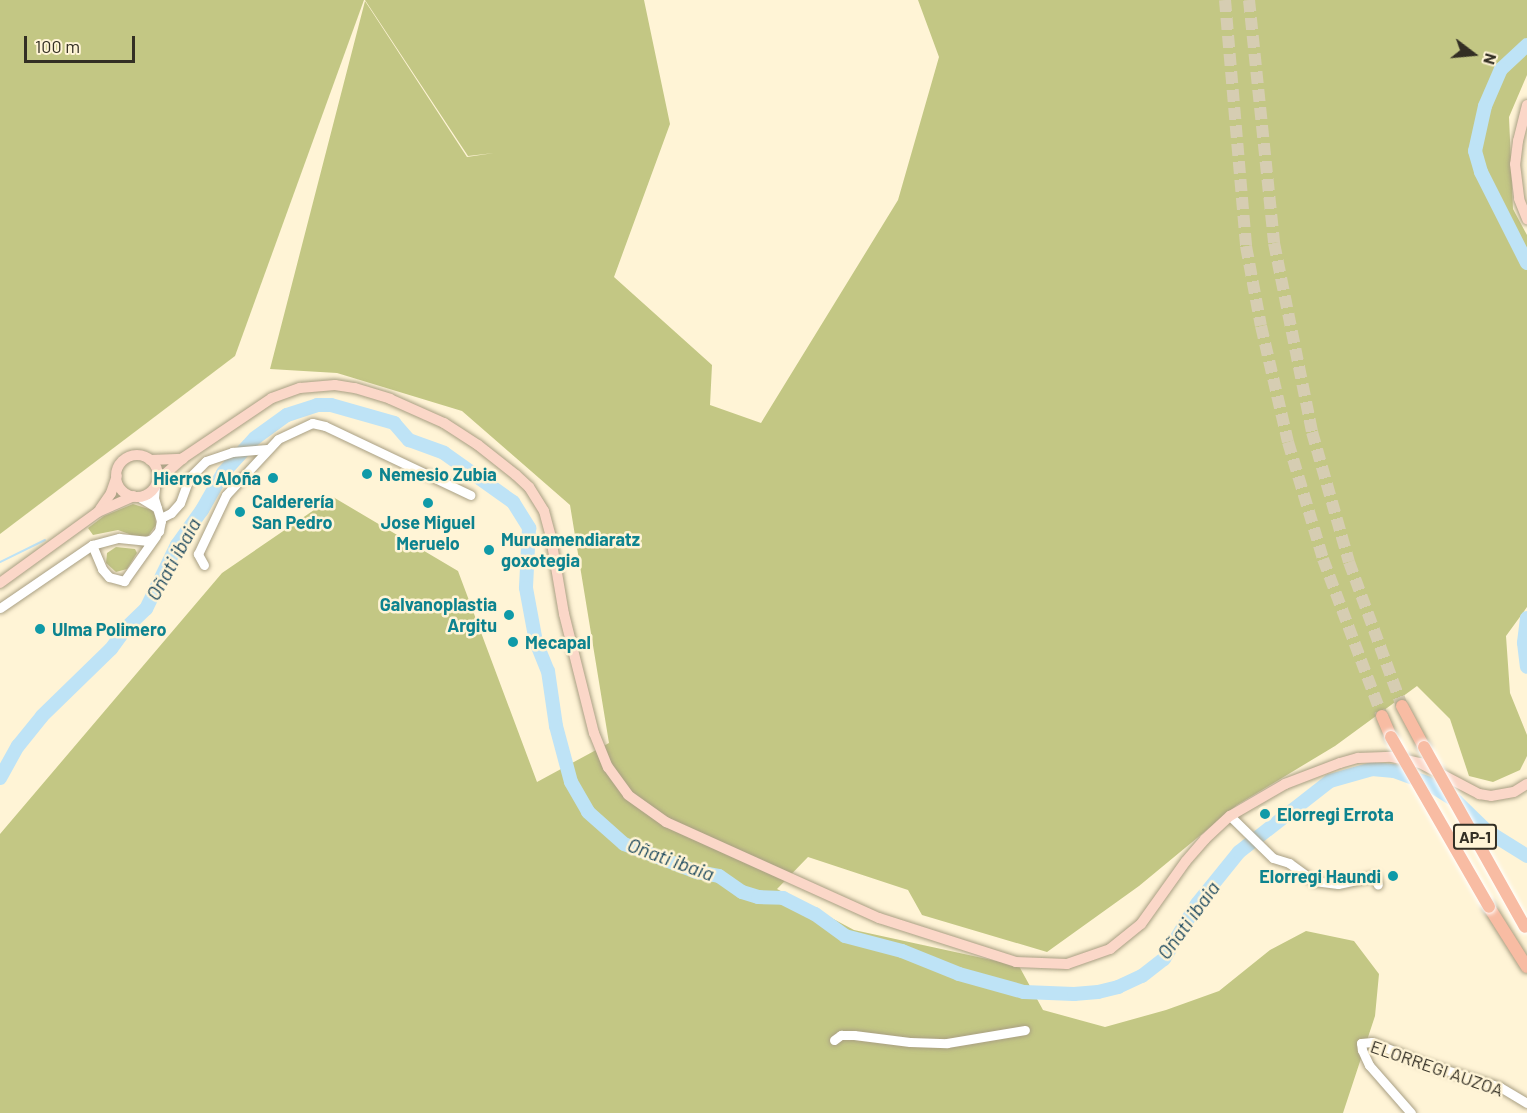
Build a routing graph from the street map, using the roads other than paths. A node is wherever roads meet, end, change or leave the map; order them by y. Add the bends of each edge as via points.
1 (1527, 105) edge
2 (1527, 219) edge
3 (267, 449) junction
4 (183, 459) junction
5 (150, 460) junction
6 (117, 476) junction
7 (156, 484) junction
8 (470, 495) dead end
9 (136, 497) junction
10 (98, 512) junction
11 (160, 514) junction
12 (157, 535) junction
13 (92, 545) junction
14 (204, 565) dead end
15 (0, 583) edge
16 (0, 608) edge
17 (1402, 706) tunnel mouth
18 (1382, 716) tunnel mouth
19 (1527, 784) edge
20 (1230, 816) junction
21 (1377, 885) dead end
22 (1526, 929) edge
23 (1527, 967) edge
24 (1025, 1030) dead end
25 (834, 1040) dead end
26 (1527, 1102) edge
27 (1411, 1113) edge

1 - 2 main road via 1515,164 1519,199
3 - 8 street via 278,439 312,423
3 - 11 street via 217,456 196,469 176,507
3 - 14 street via 226,495 198,554
4 - 5 main road
4 - 7 main road
4 - 20 main road via 272,398 316,385 355,388 390,399 460,433 516,475 544,511 564,614 594,733 608,767 628,795 666,822 810,888 924,934 1016,962 1057,965 1086,959 1110,949 1141,924 1193,854
5 - 6 main road via 131,456 123,461
5 - 7 main road via 157,469
6 - 9 main road via 122,490
6 - 10 main road
7 - 9 main road via 147,495
7 - 11 street
9 - 10 main road
9 - 11 street
10 - 15 main road
11 - 12 street
12 - 13 street via 146,541 119,538
12 - 13 street via 124,581 109,577
13 - 16 street
17 - 22 highway, AP-1, bridge
18 - 23 highway, AP-1, bridge
19 - 20 main road via 1498,796 1479,794 1420,763 1373,756 1304,776
20 - 21 street via 1273,858 1289,863 1314,881 1334,884 1375,876
24 - 25 street via 947,1043 854,1035 841,1035
26 - 27 street, ELORREGI AUZOA via 1500,1087 1372,1042 1361,1043 1369,1065

